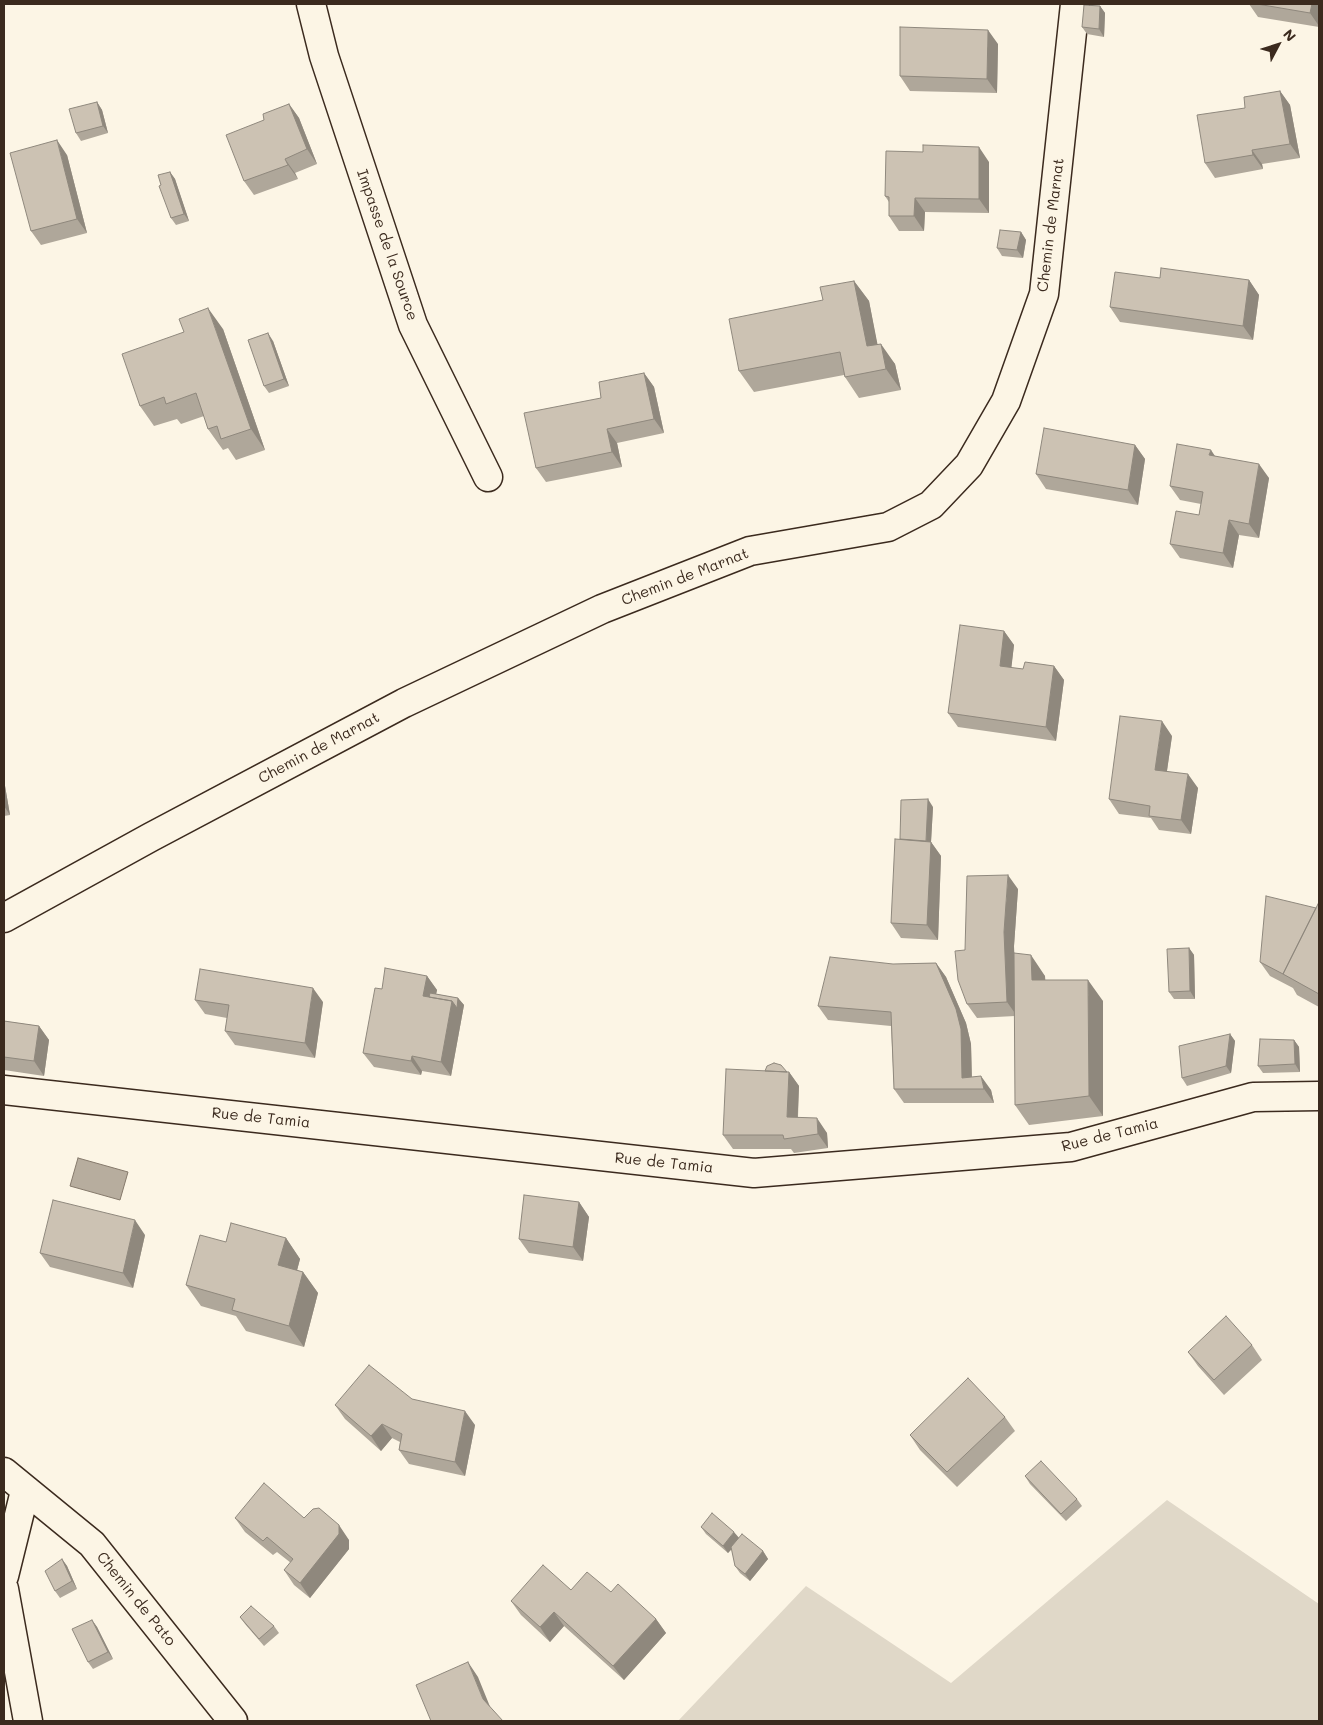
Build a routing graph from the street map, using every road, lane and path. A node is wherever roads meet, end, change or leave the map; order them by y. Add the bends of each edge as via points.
1 (311, 4) edge
2 (1075, 4) edge
3 (488, 477) dead end
4 (4, 918) edge
5 (4, 1090) edge
6 (1319, 1096) edge
7 (4, 1472) edge
8 (25, 1491) junction
9 (4, 1576) edge
10 (4, 1589) edge
11 (28, 1721) edge
12 (233, 1721) edge

1 - 3 street, Impasse de la Source via 324,56 413,324
2 - 4 street, Chemin de Marnat via 1044,294 1006,401 969,465 931,505 888,527 750,551 602,609 404,703
5 - 6 street, Rue de Tamia via 754,1174 1071,1147 1253,1097
7 - 8 street, Chemin de Pato
8 - 9 street
8 - 12 street, Chemin de Pato via 92,1544
10 - 11 street

